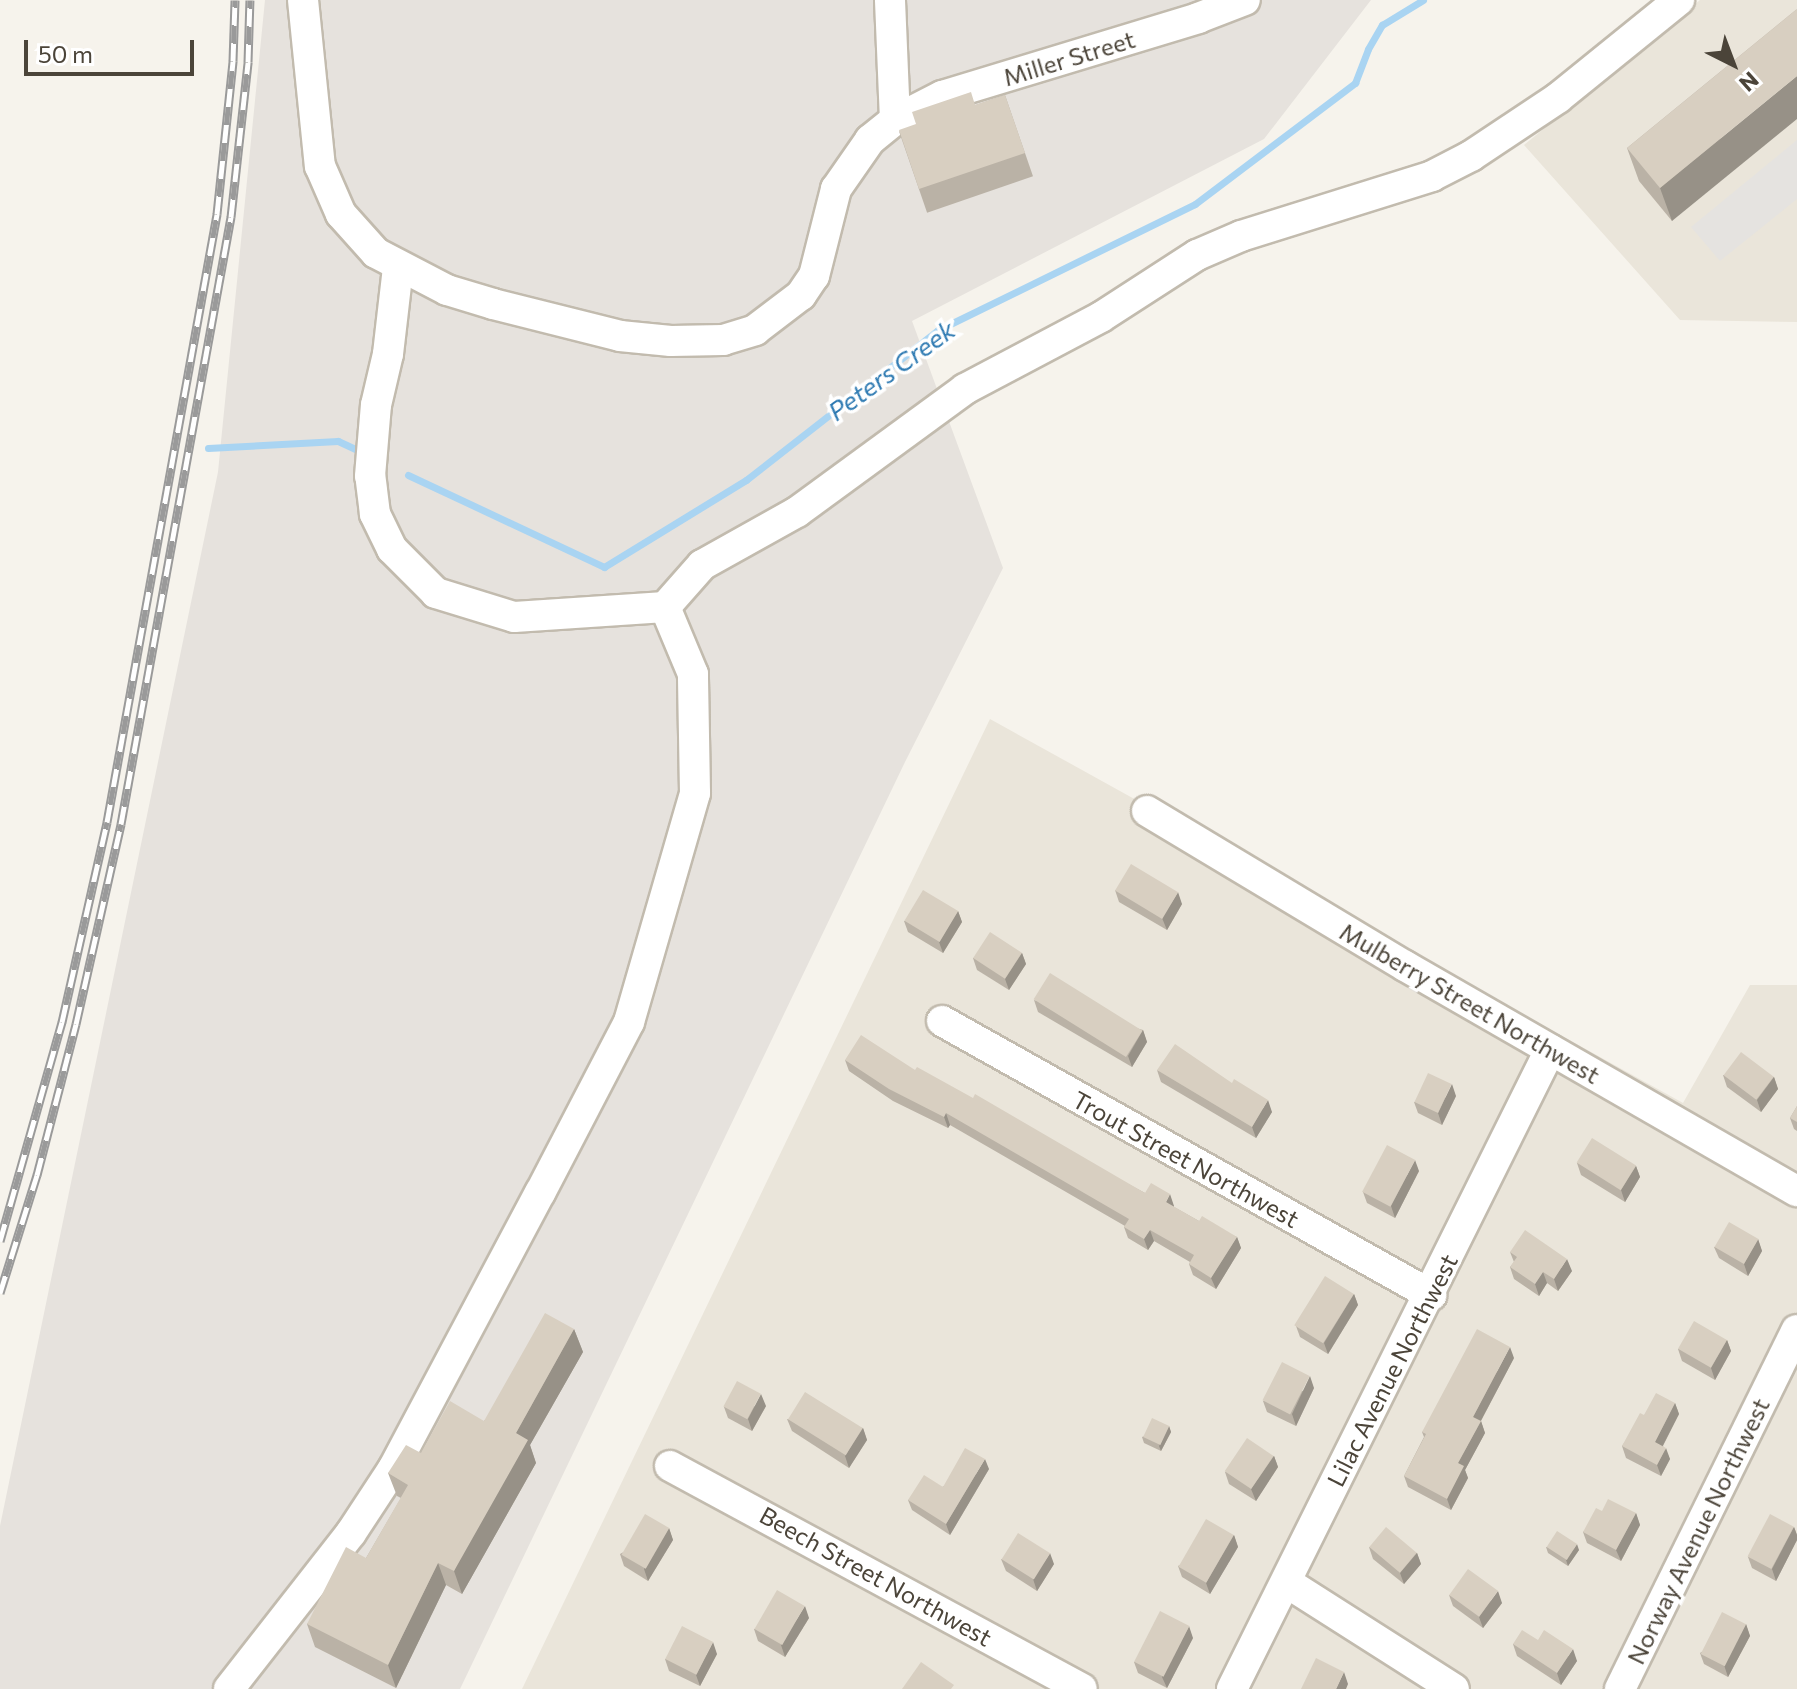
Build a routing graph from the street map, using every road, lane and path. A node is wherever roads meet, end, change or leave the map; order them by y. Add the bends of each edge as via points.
1 (303, 0) edge
2 (890, 0) edge
3 (1245, 0) edge
4 (1679, 0) edge
5 (895, 120) junction
6 (398, 267) junction
7 (665, 607) junction
8 (1147, 811) dead end
9 (942, 1021) dead end
10 (1550, 1050) junction
11 (1797, 1191) edge
12 (1431, 1295) junction
13 (1797, 1330) edge
14 (670, 1466) dead end
15 (1286, 1582) junction
16 (229, 1689) edge
17 (1082, 1689) edge
18 (1232, 1689) edge
19 (1454, 1689) edge
20 (1620, 1689) edge

1 - 6 street, Miller Street via 317,149 328,189 355,233
2 - 5 street
3 - 5 street, Miller Street via 942,96
4 - 7 street via 1558,98 1471,156 1432,176 1197,255 1101,317 965,389 797,512 702,565
5 - 6 street, Miller Street via 870,140 836,189 814,276 801,295 755,330 723,340 620,336 447,290
6 - 7 street via 376,405 371,495 392,549 436,593 514,617
7 - 16 street via 693,674 695,793 629,1022 393,1469 351,1533
8 - 10 street, Mulberry Street Northwest
9 - 12 street, Trout Street Northwest
10 - 11 street, Mulberry Street Northwest
10 - 12 street, Lilac Avenue Northwest
12 - 15 street, Lilac Avenue Northwest
13 - 20 street, Norway Avenue Northwest
14 - 17 street, Beech Street Northwest
15 - 18 street, Lilac Avenue Northwest
15 - 19 street

